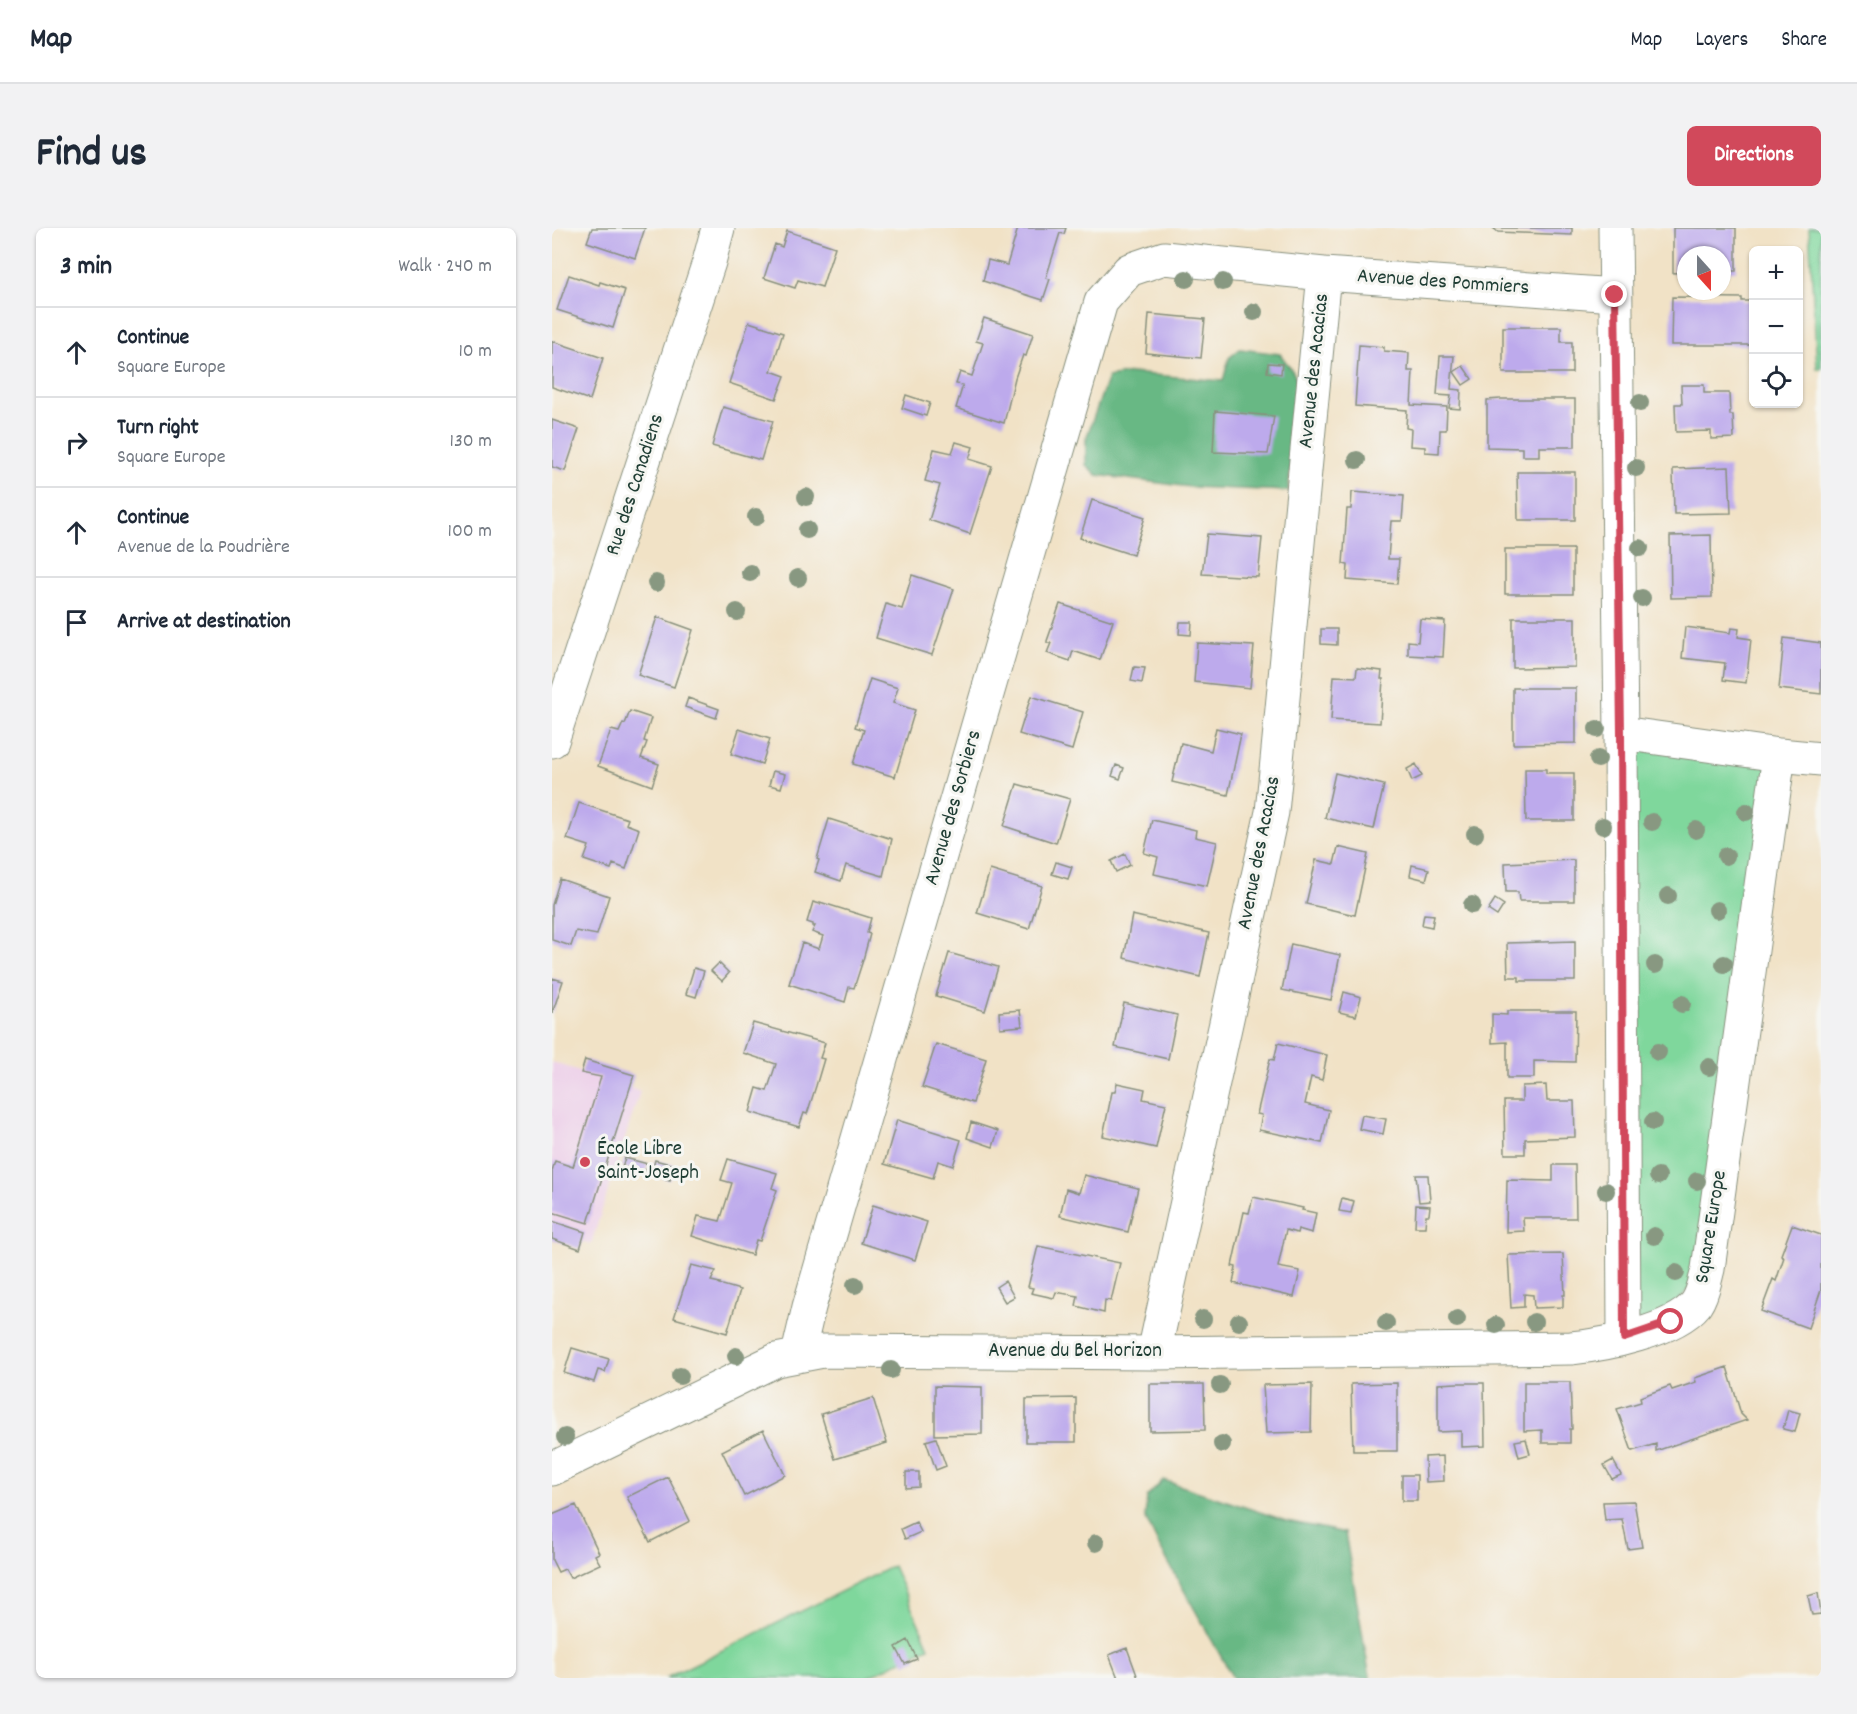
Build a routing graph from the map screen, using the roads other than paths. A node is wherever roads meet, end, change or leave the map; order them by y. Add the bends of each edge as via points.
1 (718, 228) edge
2 (1615, 228) edge
3 (1129, 270) joint
4 (1324, 274) junction
5 (1615, 295) junction
6 (1621, 733) junction
7 (552, 741) edge
8 (1779, 755) junction
9 (1821, 759) edge
10 (1624, 1338) junction
11 (1154, 1353) junction
12 (798, 1354) junction
13 (552, 1469) edge

1 - 7 street, Rue des Canadiens
2 - 5 street
3 - 4 street, Avenue des Pommiers via 1164,258
3 - 12 street, Avenue des Sorbiers via 1101,302
4 - 5 street, Avenue des Pommiers
4 - 11 street, Avenue des Acacias via 1272,812
5 - 6 street
6 - 8 street
6 - 10 street
8 - 9 street
8 - 10 street, Square Europe via 1704,1287 1685,1314
10 - 11 street, Avenue du Bel Horizon via 1571,1348
11 - 12 street, Avenue du Bel Horizon via 851,1350
12 - 13 street, Avenue du Bel Horizon via 776,1360

